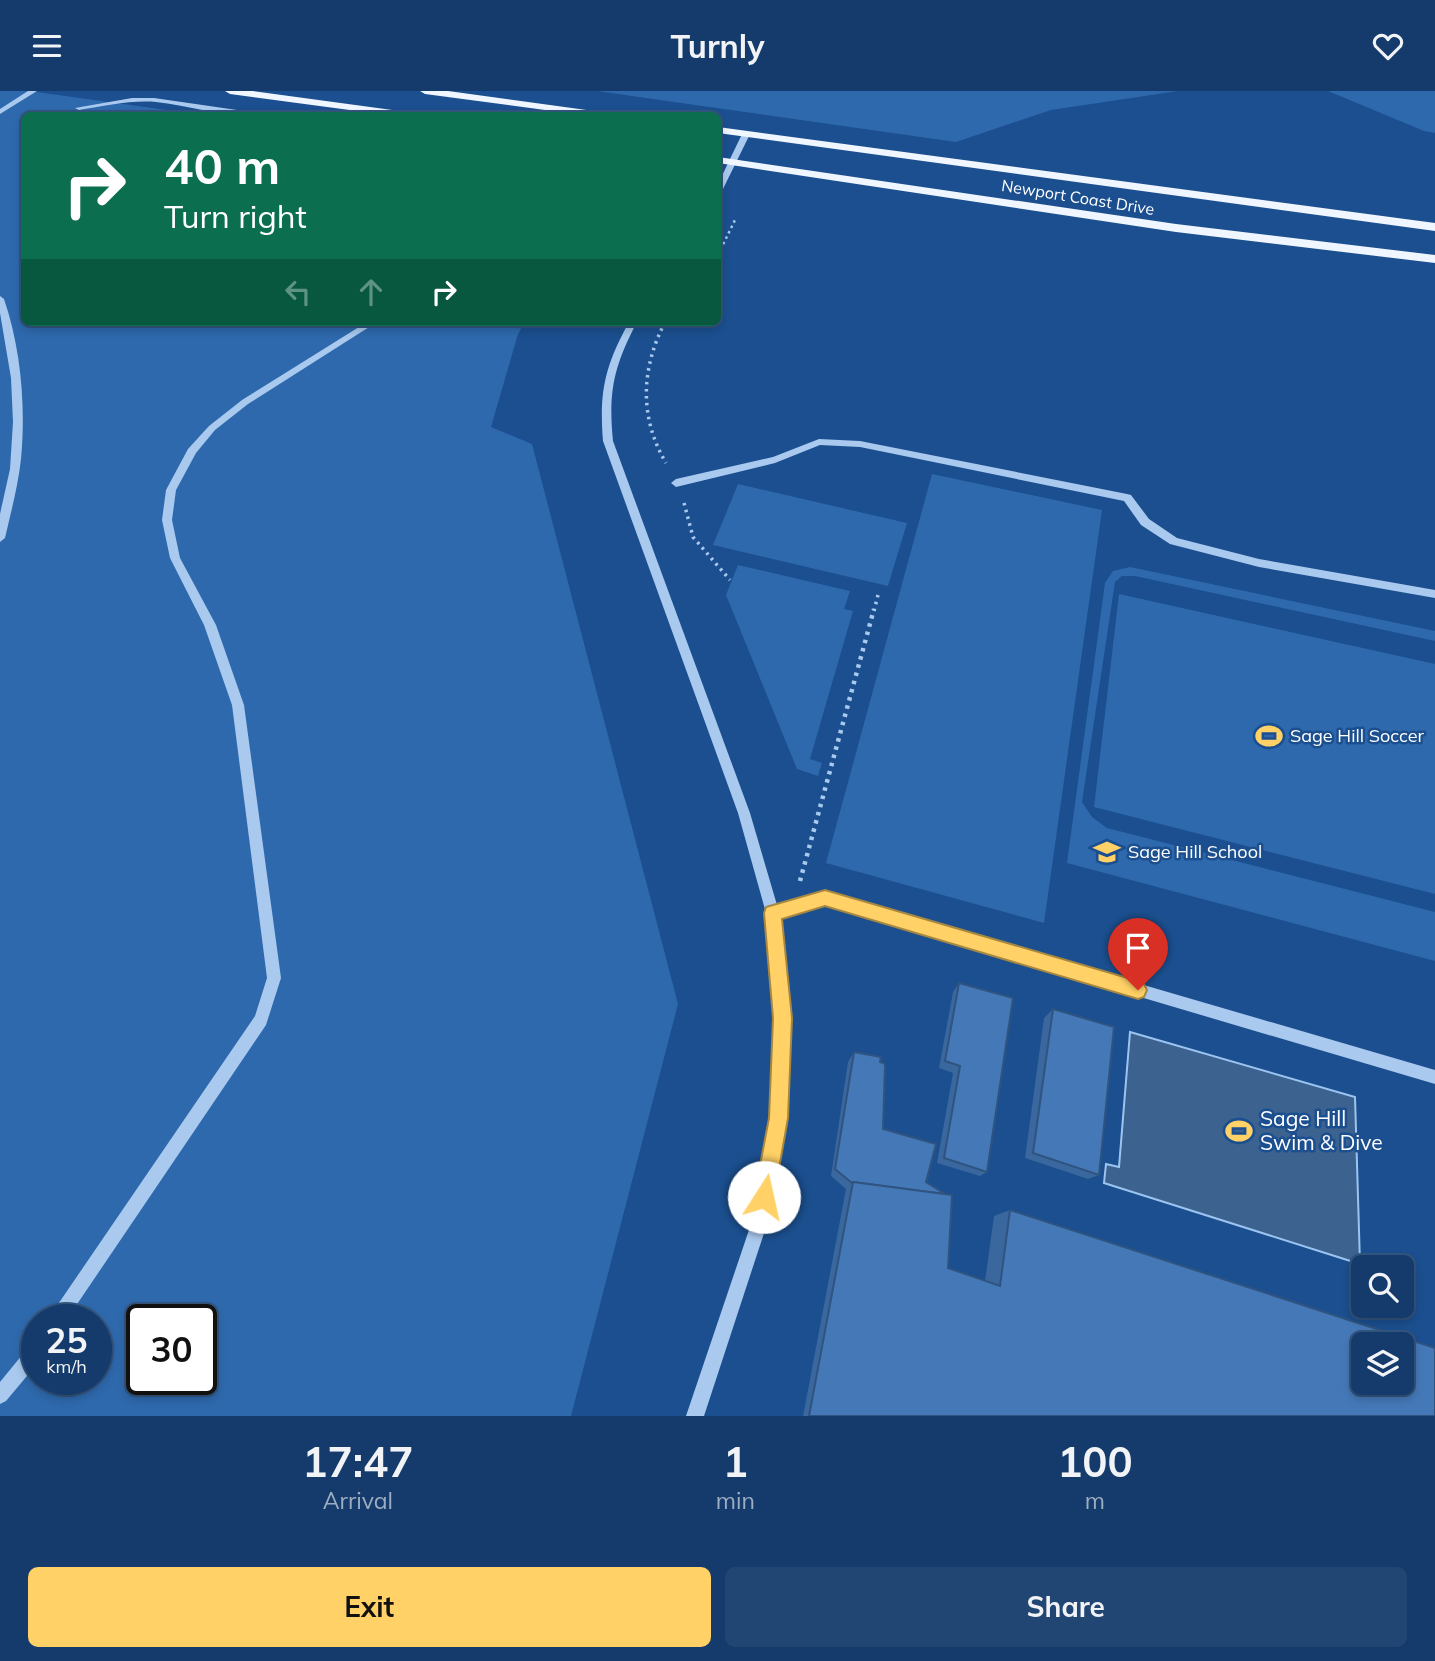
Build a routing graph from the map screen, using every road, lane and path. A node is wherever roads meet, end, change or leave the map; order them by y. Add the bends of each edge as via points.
1 (33, 91) edge
2 (230, 91) edge
3 (425, 91) edge
4 (79, 108) dead end
5 (0, 112) edge
6 (236, 112) edge
7 (385, 112) edge
8 (579, 112) edge
9 (721, 130) edge
10 (746, 134) junction
11 (724, 161) edge
12 (735, 220) dead end
13 (1435, 227) edge
14 (721, 250) edge
15 (1435, 259) edge
16 (0, 299) edge
17 (367, 326) edge
18 (631, 326) edge
19 (664, 326) edge
20 (676, 483) junction
21 (0, 538) edge
22 (730, 580) dead end
23 (879, 591) dead end
24 (1435, 594) edge
25 (799, 881) dead end
26 (773, 913) junction
27 (1435, 1077) edge
28 (68, 1304) edge
29 (21, 1369) edge
30 (0, 1395) edge
31 (695, 1416) edge

1 - 5 street
2 - 7 main road
3 - 8 main road
4 - 6 street via 154,100
9 - 10 main road, Newport Coast Drive
10 - 11 street
10 - 13 main road, Newport Coast Drive
11 - 15 main road, Newport Coast Drive via 1176,228
12 - 14 path
16 - 21 street via 16,391 17,457
17 - 28 street via 212,428 192,451 171,490 167,520 176,558 210,625 239,705 274,978 261,1020
18 - 26 street via 613,358 604,402 608,441 744,813
19 - 20 path via 646,373 645,405 658,453
20 - 22 path via 693,537
20 - 24 street via 775,460 819,442 860,444 1128,498 1145,522 1174,541 1259,563
23 - 25 path
26 - 27 street via 825,898
26 - 31 street via 783,1018 779,1118 759,1224
29 - 30 street

